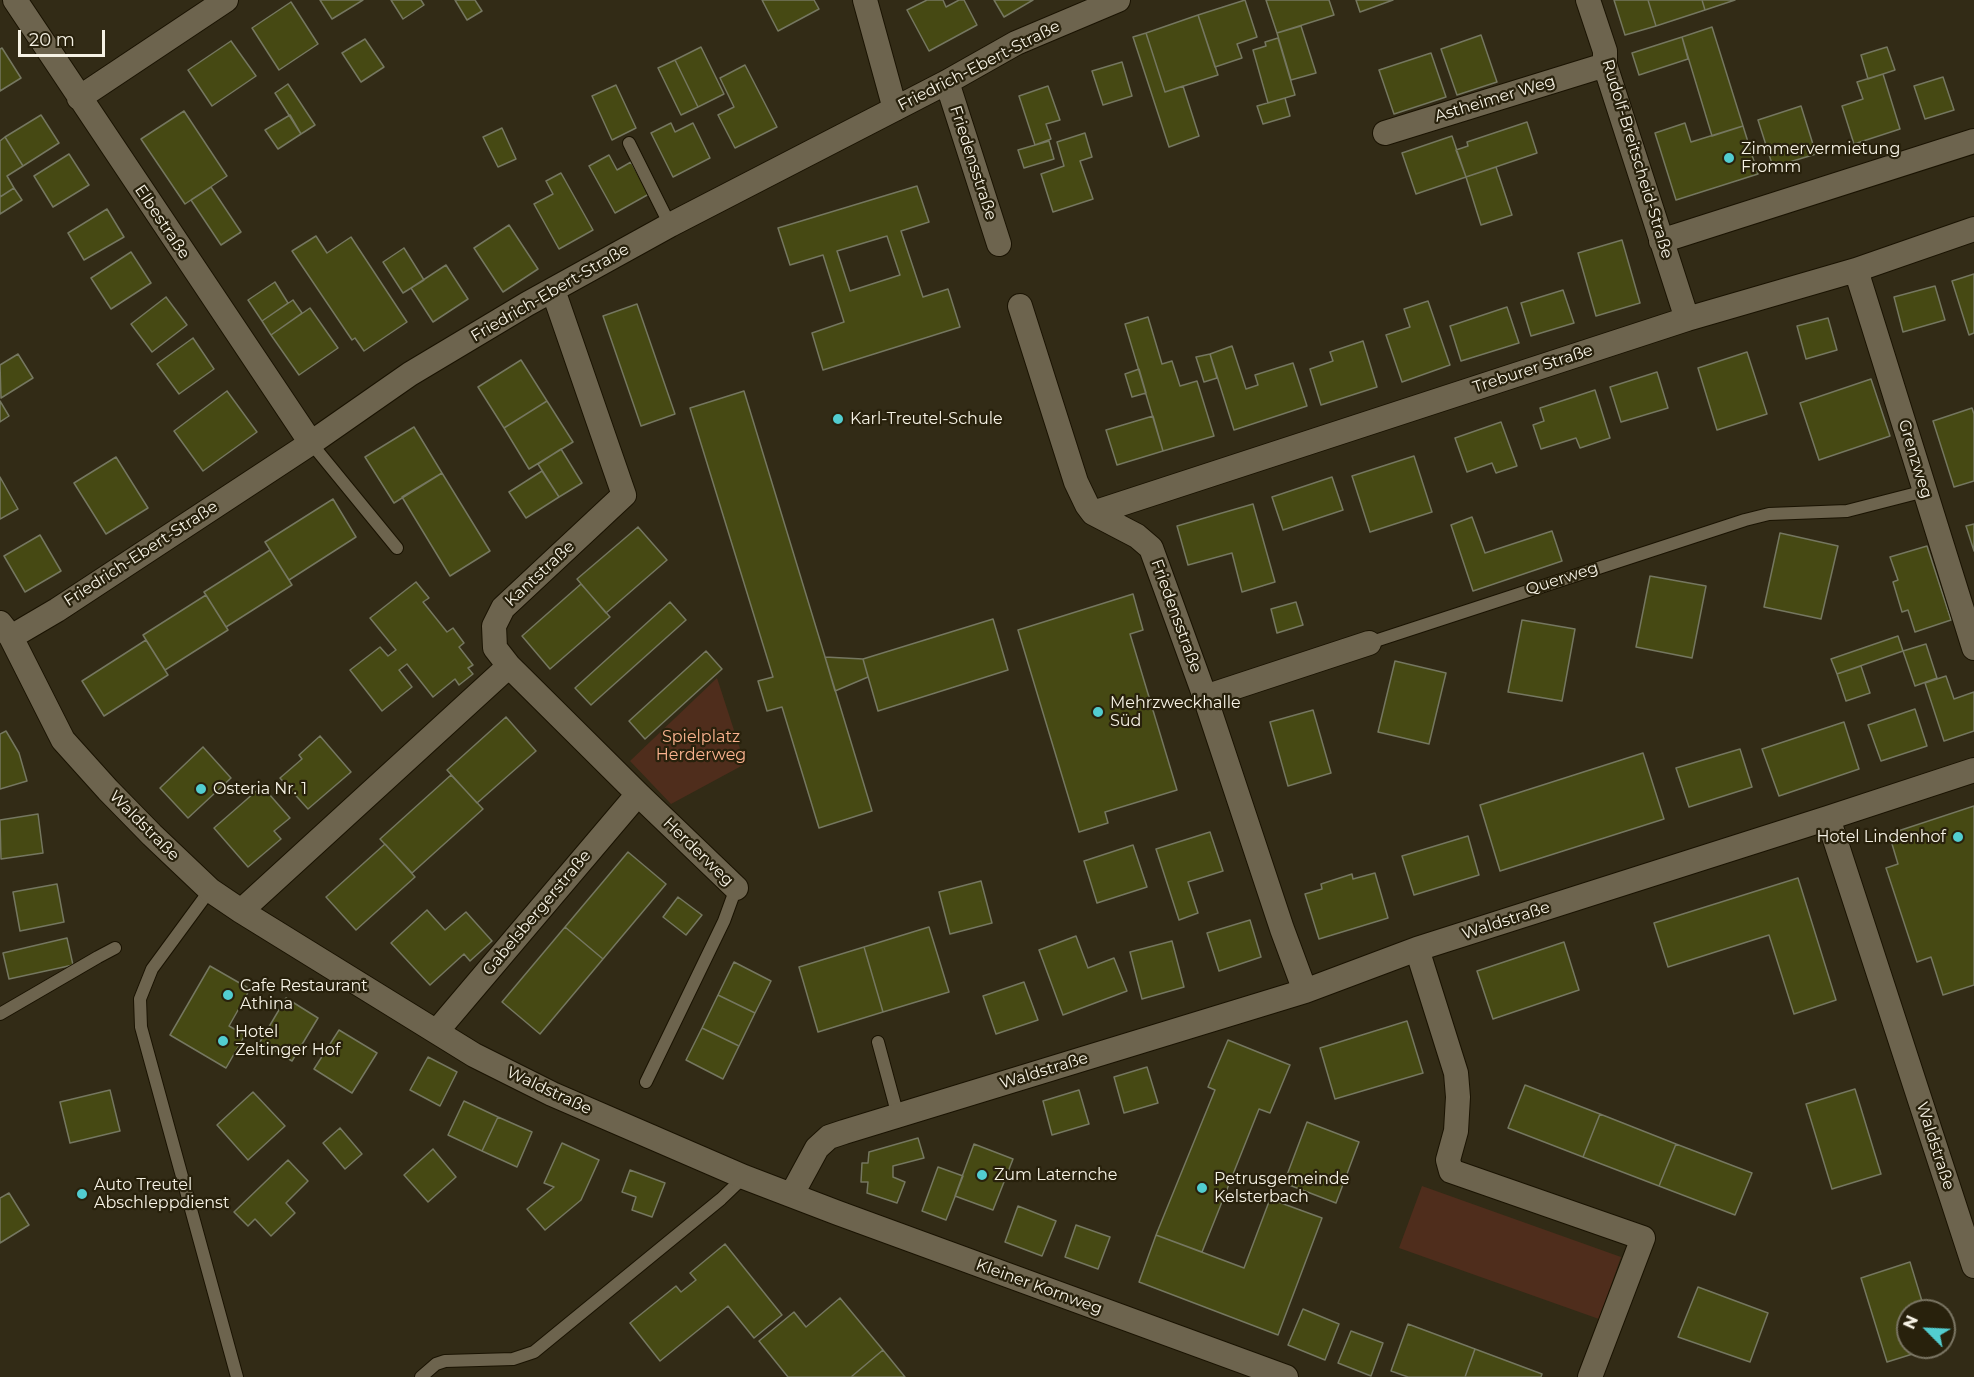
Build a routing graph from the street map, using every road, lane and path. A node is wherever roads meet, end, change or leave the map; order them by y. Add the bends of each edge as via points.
1 (15, 0) edge
2 (226, 0) edge
3 (865, 0) edge
4 (1118, 0) edge
5 (1588, 0) edge
6 (1089, 5) edge
7 (1605, 65) junction
8 (947, 82) junction
9 (79, 98) junction
10 (895, 109) junction
11 (1385, 133) dead end
12 (1974, 141) edge
13 (629, 142) dead end
14 (670, 225) junction
15 (1974, 230) edge
16 (1661, 241) junction
17 (999, 244) dead end
18 (1856, 270) junction
19 (553, 290) junction
20 (1020, 306) dead end
21 (1687, 319) junction
22 (311, 443) junction
23 (1925, 491) junction
24 (1093, 513) junction
25 (397, 548) dead end
26 (5, 630) edge
27 (1369, 643) joint
28 (1974, 648) edge
29 (509, 666) junction
30 (1205, 698) junction
31 (1974, 770) edge
32 (638, 794) junction
33 (1828, 818) junction
34 (736, 888) joint
35 (210, 890) junction
36 (241, 911) junction
37 (116, 948) dead end
38 (1417, 949) junction
39 (1305, 991) junction
40 (0, 1014) edge
41 (437, 1031) junction
42 (878, 1042) dead end
43 (646, 1082) dead end
44 (898, 1116) junction
45 (744, 1176) junction
46 (792, 1194) junction
47 (1974, 1266) edge
48 (237, 1377) edge
49 (420, 1377) edge
50 (1286, 1377) edge
51 (1590, 1377) edge

1 - 9 street, Elbestraße
2 - 9 street
3 - 10 street
4 - 6 street, Friedrich-Ebert-Straße
5 - 7 street, Rudolf-Breitscheid-Straße via 1605,51
6 - 8 street, Friedrich-Ebert-Straße
7 - 11 street, Astheimer Weg
7 - 16 street, Rudolf-Breitscheid-Straße
8 - 10 street, Friedrich-Ebert-Straße
8 - 17 street, Friedensstraße
9 - 22 street, Elbestraße
10 - 14 street, Friedrich-Ebert-Straße
12 - 16 street
13 - 14 lane
14 - 19 street, Friedrich-Ebert-Straße
15 - 18 street, Treburer Straße
16 - 21 street, Rudolf-Breitscheid-Straße
18 - 21 street, Treburer Straße
18 - 23 street, Grenzweg
19 - 22 street, Friedrich-Ebert-Straße via 410,374
19 - 29 street, Kantstraße via 624,495 503,608 494,626 495,648
20 - 24 street via 1076,482
21 - 24 street, Treburer Straße
22 - 25 lane
22 - 26 street, Friedrich-Ebert-Straße via 66,603
23 - 27 lane, Querweg via 1847,511 1769,514 1745,520
23 - 28 street, Grenzweg
24 - 30 street, Friedensstraße via 1137,536 1151,548
26 - 35 street, Waldstraße via 63,740
27 - 30 street, Querweg
29 - 32 street, Herderweg
29 - 36 street
30 - 39 street, Friedensstraße
31 - 33 street
32 - 34 street, Herderweg
32 - 41 street, Gabelsbergerstraße
33 - 38 street, Waldstraße
33 - 47 street, Waldstraße
34 - 43 lane, Herderweg via 724,921
35 - 36 street, Waldstraße
35 - 48 lane via 152,969 140,999 141,1027
36 - 41 street, Waldstraße
37 - 40 lane
38 - 39 street, Waldstraße
38 - 51 street via 1456,1073 1456,1131 1448,1160 1451,1171 1643,1238
39 - 44 street, Waldstraße
41 - 45 street, Waldstraße via 474,1055 552,1094
42 - 44 lane
44 - 46 street, Waldstraße via 829,1137 817,1148
45 - 46 street, Waldstraße
45 - 49 lane via 534,1352 513,1359 445,1361
46 - 50 street, Kleiner Kornweg

